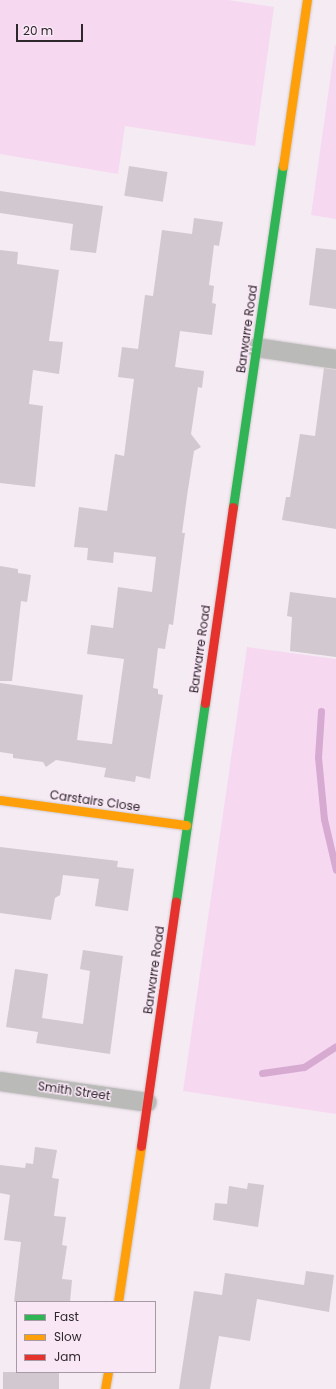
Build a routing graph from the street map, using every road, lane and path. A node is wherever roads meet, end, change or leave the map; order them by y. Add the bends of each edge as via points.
1 (307, 0) edge
2 (256, 347) junction
3 (336, 359) edge
4 (0, 800) edge
5 (186, 825) junction
6 (0, 1081) edge
7 (147, 1102) junction
8 (118, 1301) edge
9 (108, 1373) edge
10 (106, 1389) edge

1 - 2 street, Barwarre Road
2 - 3 street
2 - 5 street, Barwarre Road
4 - 5 street, Carstairs Close
5 - 7 street, Barwarre Road
6 - 7 street, Smith Street
7 - 8 street, Barwarre Road
9 - 10 street

